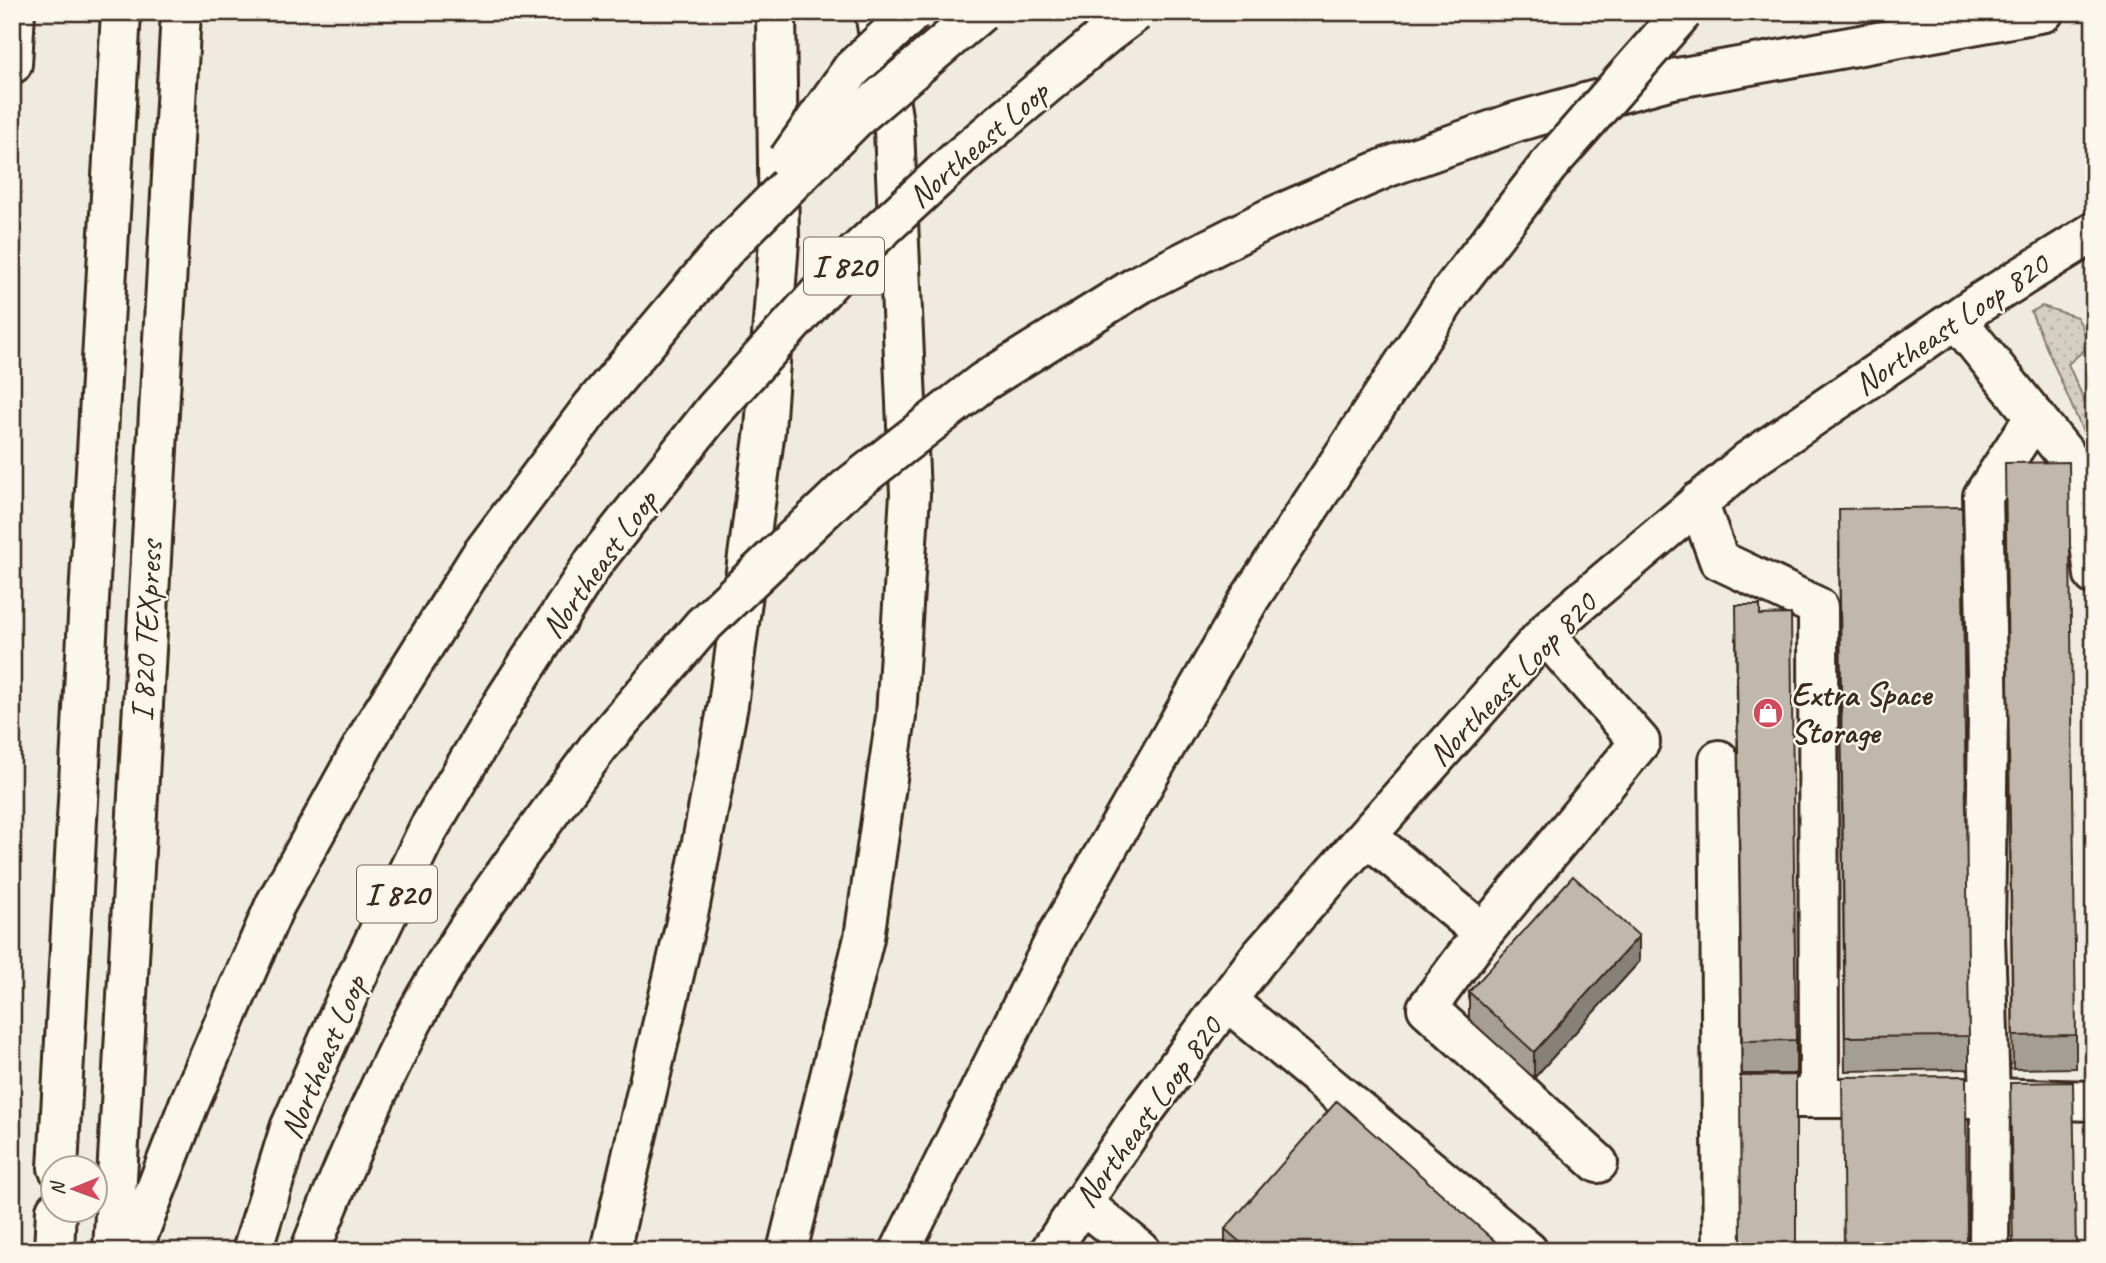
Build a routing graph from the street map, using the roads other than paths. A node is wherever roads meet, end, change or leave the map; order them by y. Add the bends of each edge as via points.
1 (15, 12) edge
2 (121, 12) edge
3 (181, 12) edge
4 (776, 12) edge
5 (875, 12) edge
6 (913, 12) edge
7 (981, 12) edge
8 (1136, 12) edge
9 (1684, 12) edge
10 (2045, 12) edge
11 (12, 64) edge
12 (2094, 232) edge
13 (726, 248) junction
14 (1956, 319) junction
15 (2035, 416) junction
16 (1698, 502) junction
17 (2094, 575) edge
18 (1545, 634) junction
19 (1719, 760) dead end
20 (1367, 836) junction
21 (1483, 933) junction
22 (1227, 1001) junction
23 (1722, 1098) junction
24 (1819, 1098) junction
25 (1990, 1098) junction
26 (2094, 1101) edge
27 (59, 1154) edge
28 (1598, 1163) dead end
29 (1082, 1203) junction
30 (55, 1224) edge
31 (54, 1251) edge
32 (114, 1251) edge
33 (132, 1251) edge
34 (252, 1251) edge
35 (310, 1251) edge
36 (610, 1251) edge
37 (787, 1251) edge
38 (900, 1251) edge
39 (1049, 1251) edge
40 (1141, 1251) edge
41 (1528, 1251) edge
42 (1723, 1251) edge
43 (1989, 1251) edge

1 - 11 main road
2 - 27 main road, I 820 TEXpress
3 - 32 main road, I 820 TEXpress
4 - 36 main road via 779,241 765,430 729,705 690,905
5 - 37 main road via 894,129 910,494 896,716 864,938
6 - 13 main road, bridge via 852,69
7 - 13 main road, I 820, bridge via 855,119
8 - 34 main road, Northeast Loop / I 820, bridge via 959,158 856,253 715,409 594,562 429,828 290,1128
9 - 38 main road, bridge via 1548,166 1453,289 1250,598 1056,938
10 - 35 main road, bridge via 1672,79 1516,122 1388,167 1268,219 1140,284 983,382 846,489 702,626 599,746 490,895 410,1027 341,1172
12 - 14 main road, Northeast Loop 820
13 - 33 main road, I 820 via 592,407 479,558 374,726 275,905
14 - 15 main road
14 - 16 main road, Northeast Loop 820 via 1748,461
15 - 17 main road via 2065,454 2083,489
15 - 25 main road via 1983,496
16 - 18 main road, Northeast Loop 820
16 - 24 main road via 1718,560 1818,607
18 - 20 main road, Northeast Loop 820
18 - 21 main road via 1640,742
19 - 23 main road
20 - 21 main road
20 - 22 main road, Northeast Loop 820 via 1257,960
21 - 28 main road via 1427,1008
22 - 29 main road, Northeast Loop 820
22 - 41 main road
23 - 24 main road
23 - 42 main road
24 - 25 main road
25 - 26 main road
25 - 43 main road
29 - 39 main road, Northeast Loop 820
29 - 40 main road
30 - 31 main road

